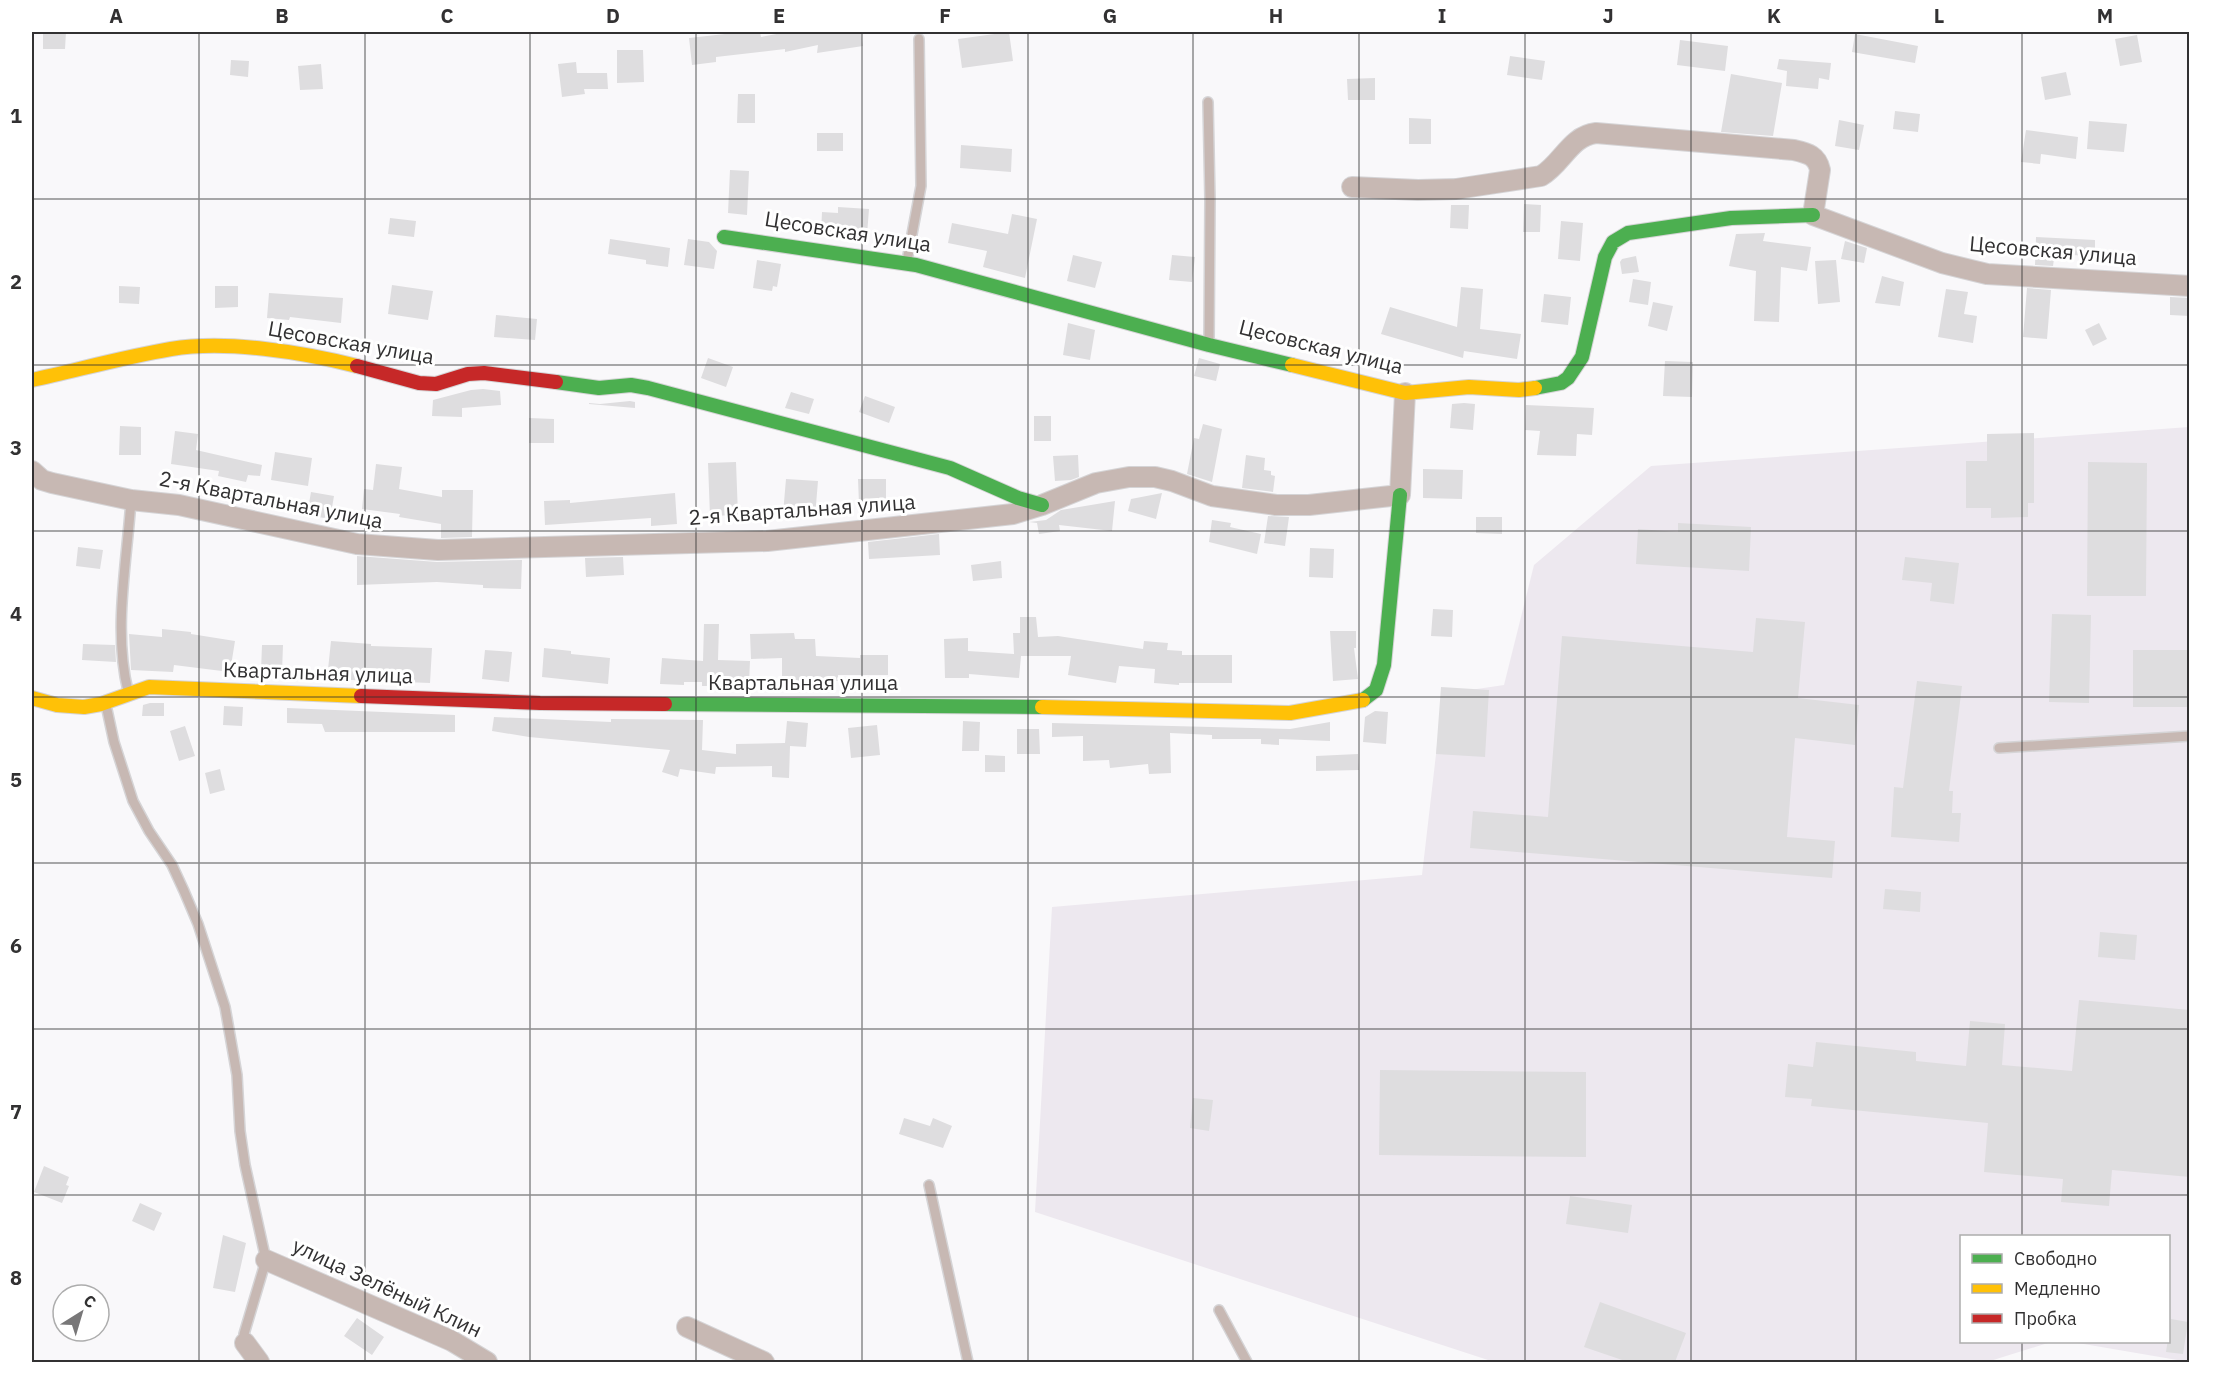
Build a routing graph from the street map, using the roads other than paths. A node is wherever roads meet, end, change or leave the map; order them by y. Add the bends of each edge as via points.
1 (919, 39) dead end
2 (1208, 102) dead end
3 (1352, 187) dead end
4 (1813, 215) junction
5 (724, 237) dead end
6 (907, 263) junction
7 (2190, 286) edge
8 (1209, 345) junction
9 (32, 380) edge
10 (1405, 393) junction
11 (32, 473) edge
12 (1400, 495) junction
13 (131, 500) junction
14 (1042, 505) junction
15 (128, 692) junction
16 (32, 698) edge
17 (106, 701) junction
18 (2190, 736) edge
19 (1999, 748) dead end
20 (929, 1185) dead end
21 (266, 1260) junction
22 (1219, 1310) dead end
23 (687, 1327) dead end
24 (245, 1343) joint
25 (259, 1362) edge
26 (487, 1362) edge
27 (764, 1362) edge
28 (968, 1362) edge
29 (1247, 1362) edge

1 - 6 lane via 921,186
2 - 8 lane
3 - 4 street via 1456,189 1541,176 1588,134 1607,134 1809,154 1816,158 1820,170
4 - 7 street, Цесовская улица via 1942,263 1987,274
4 - 10 street, Цесовская улица via 1731,218 1628,233 1613,242 1605,257 1582,357 1568,378 1552,386 1519,390 1469,387
5 - 6 street, Цесовская улица
6 - 8 street, Цесовская улица
8 - 10 street, Цесовская улица
9 - 14 street, Цесовская улица via 171,349 204,346 281,351 436,384 468,374 483,374 599,388 648,387 950,468
10 - 12 street
11 - 13 street, 2-я Квартальная улица via 52,483
12 - 14 street, 2-я Квартальная улица via 1275,505 1212,496 1155,477 1129,477 1096,483
12 - 15 street, Квартальная улица via 1384,665 1376,690 1362,701 1352,703 1290,712 540,703 149,687
13 - 14 street, 2-я Квартальная улица via 179,505 357,544 438,550 767,541 999,517
13 - 15 lane via 122,609
15 - 17 street, Квартальная улица
16 - 17 street, Квартальная улица via 71,706
17 - 21 lane via 133,801 184,891 225,1007 237,1075 245,1165
18 - 19 lane
20 - 28 lane
21 - 24 lane via 244,1334
21 - 26 street, улица Зелёный Клин via 452,1341
22 - 29 lane
23 - 27 street
24 - 25 street

